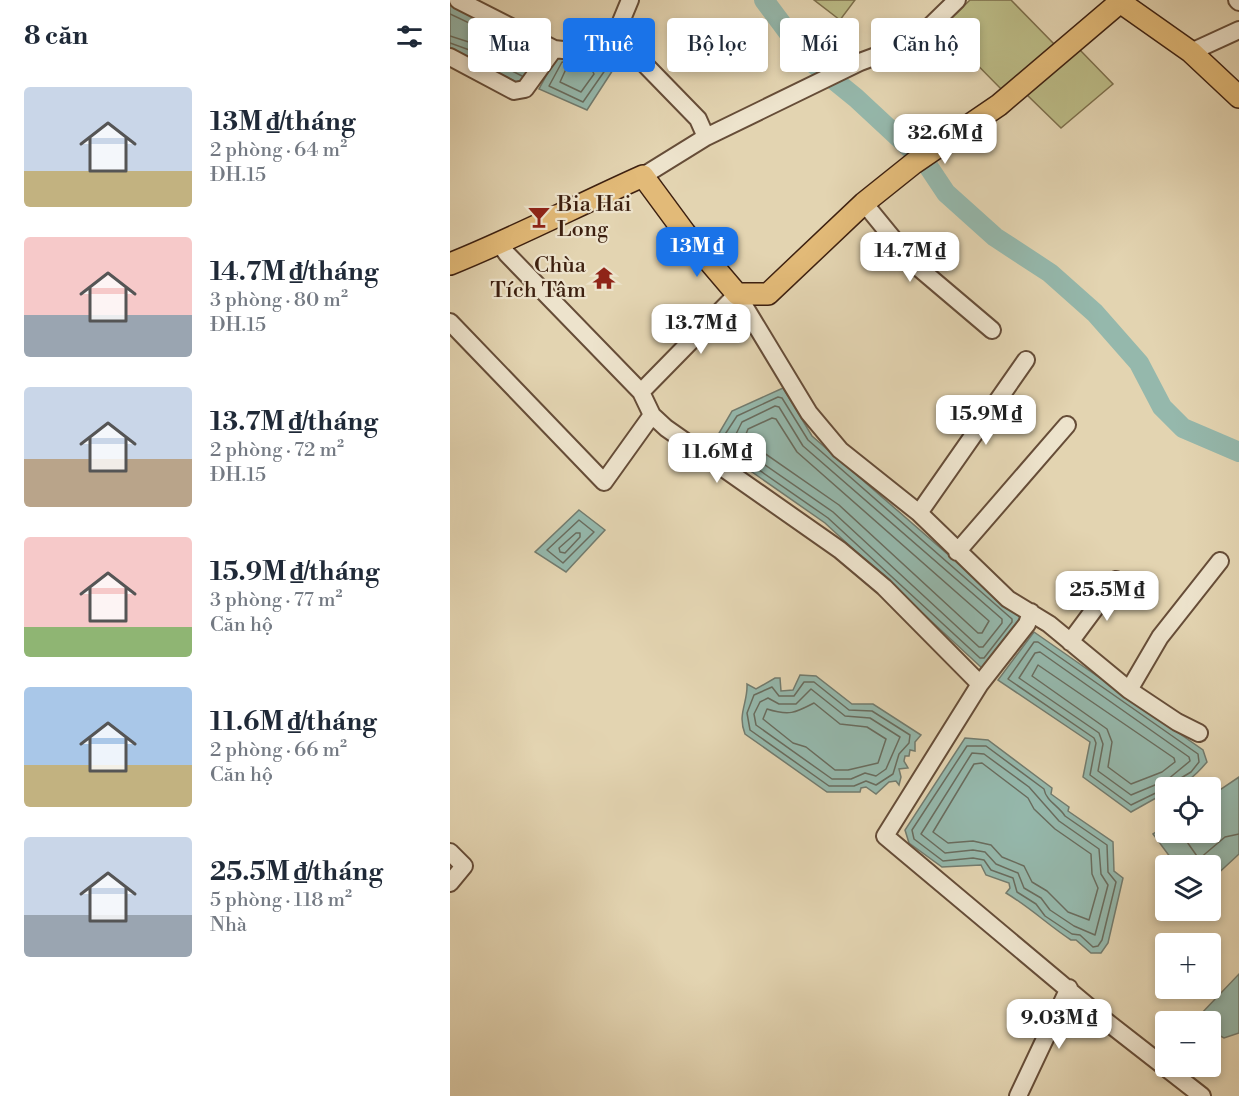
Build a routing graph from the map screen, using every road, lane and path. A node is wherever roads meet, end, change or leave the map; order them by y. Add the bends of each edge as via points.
1 (458, 0) edge
2 (630, 0) edge
3 (957, 0) edge
4 (1126, 2) edge
5 (622, 18) edge
6 (1239, 30) edge
7 (563, 51) edge
8 (552, 52) junction
9 (1191, 52) junction
10 (450, 57) edge
11 (652, 72) edge
12 (1239, 97) edge
13 (706, 137) junction
14 (643, 177) junction
15 (864, 203) junction
16 (500, 244) junction
17 (450, 264) edge
18 (737, 294) junction
19 (768, 294) junction
20 (750, 315) junction
21 (450, 322) edge
22 (992, 330) dead end
23 (1026, 360) dead end
24 (641, 392) junction
25 (652, 415) junction
26 (1067, 425) dead end
27 (919, 513) junction
28 (957, 552) junction
29 (1221, 561) dead end
30 (1116, 580) dead end
31 (1029, 618) junction
32 (1070, 642) junction
33 (985, 678) junction
34 (1129, 690) junction
35 (1199, 733) dead end
36 (450, 852) edge
37 (450, 882) edge
38 (1070, 988) junction
39 (1018, 1096) edge
40 (1202, 1096) edge

1 - 8 street
2 - 5 street
3 - 13 street via 914,42 860,62
4 - 9 main road
4 - 15 main road via 999,105
6 - 9 street
7 - 8 street
8 - 10 street via 525,89 514,91
9 - 12 main road
11 - 13 street via 698,119
13 - 14 street
14 - 16 main road via 563,211
14 - 18 main road
15 - 19 main road
15 - 22 street via 913,263
16 - 17 main road
16 - 24 street
18 - 19 main road
18 - 20 street
18 - 24 street
19 - 20 street
20 - 27 street via 825,434
21 - 25 street via 604,482
23 - 27 street
24 - 25 street
25 - 33 street via 678,438 840,550
26 - 28 street
27 - 28 street
28 - 31 street
29 - 34 street via 1160,637
30 - 32 street
31 - 32 street
31 - 33 street
32 - 34 street
33 - 38 street via 885,836
34 - 35 street
36 - 37 street via 464,866
38 - 39 street
38 - 40 street

